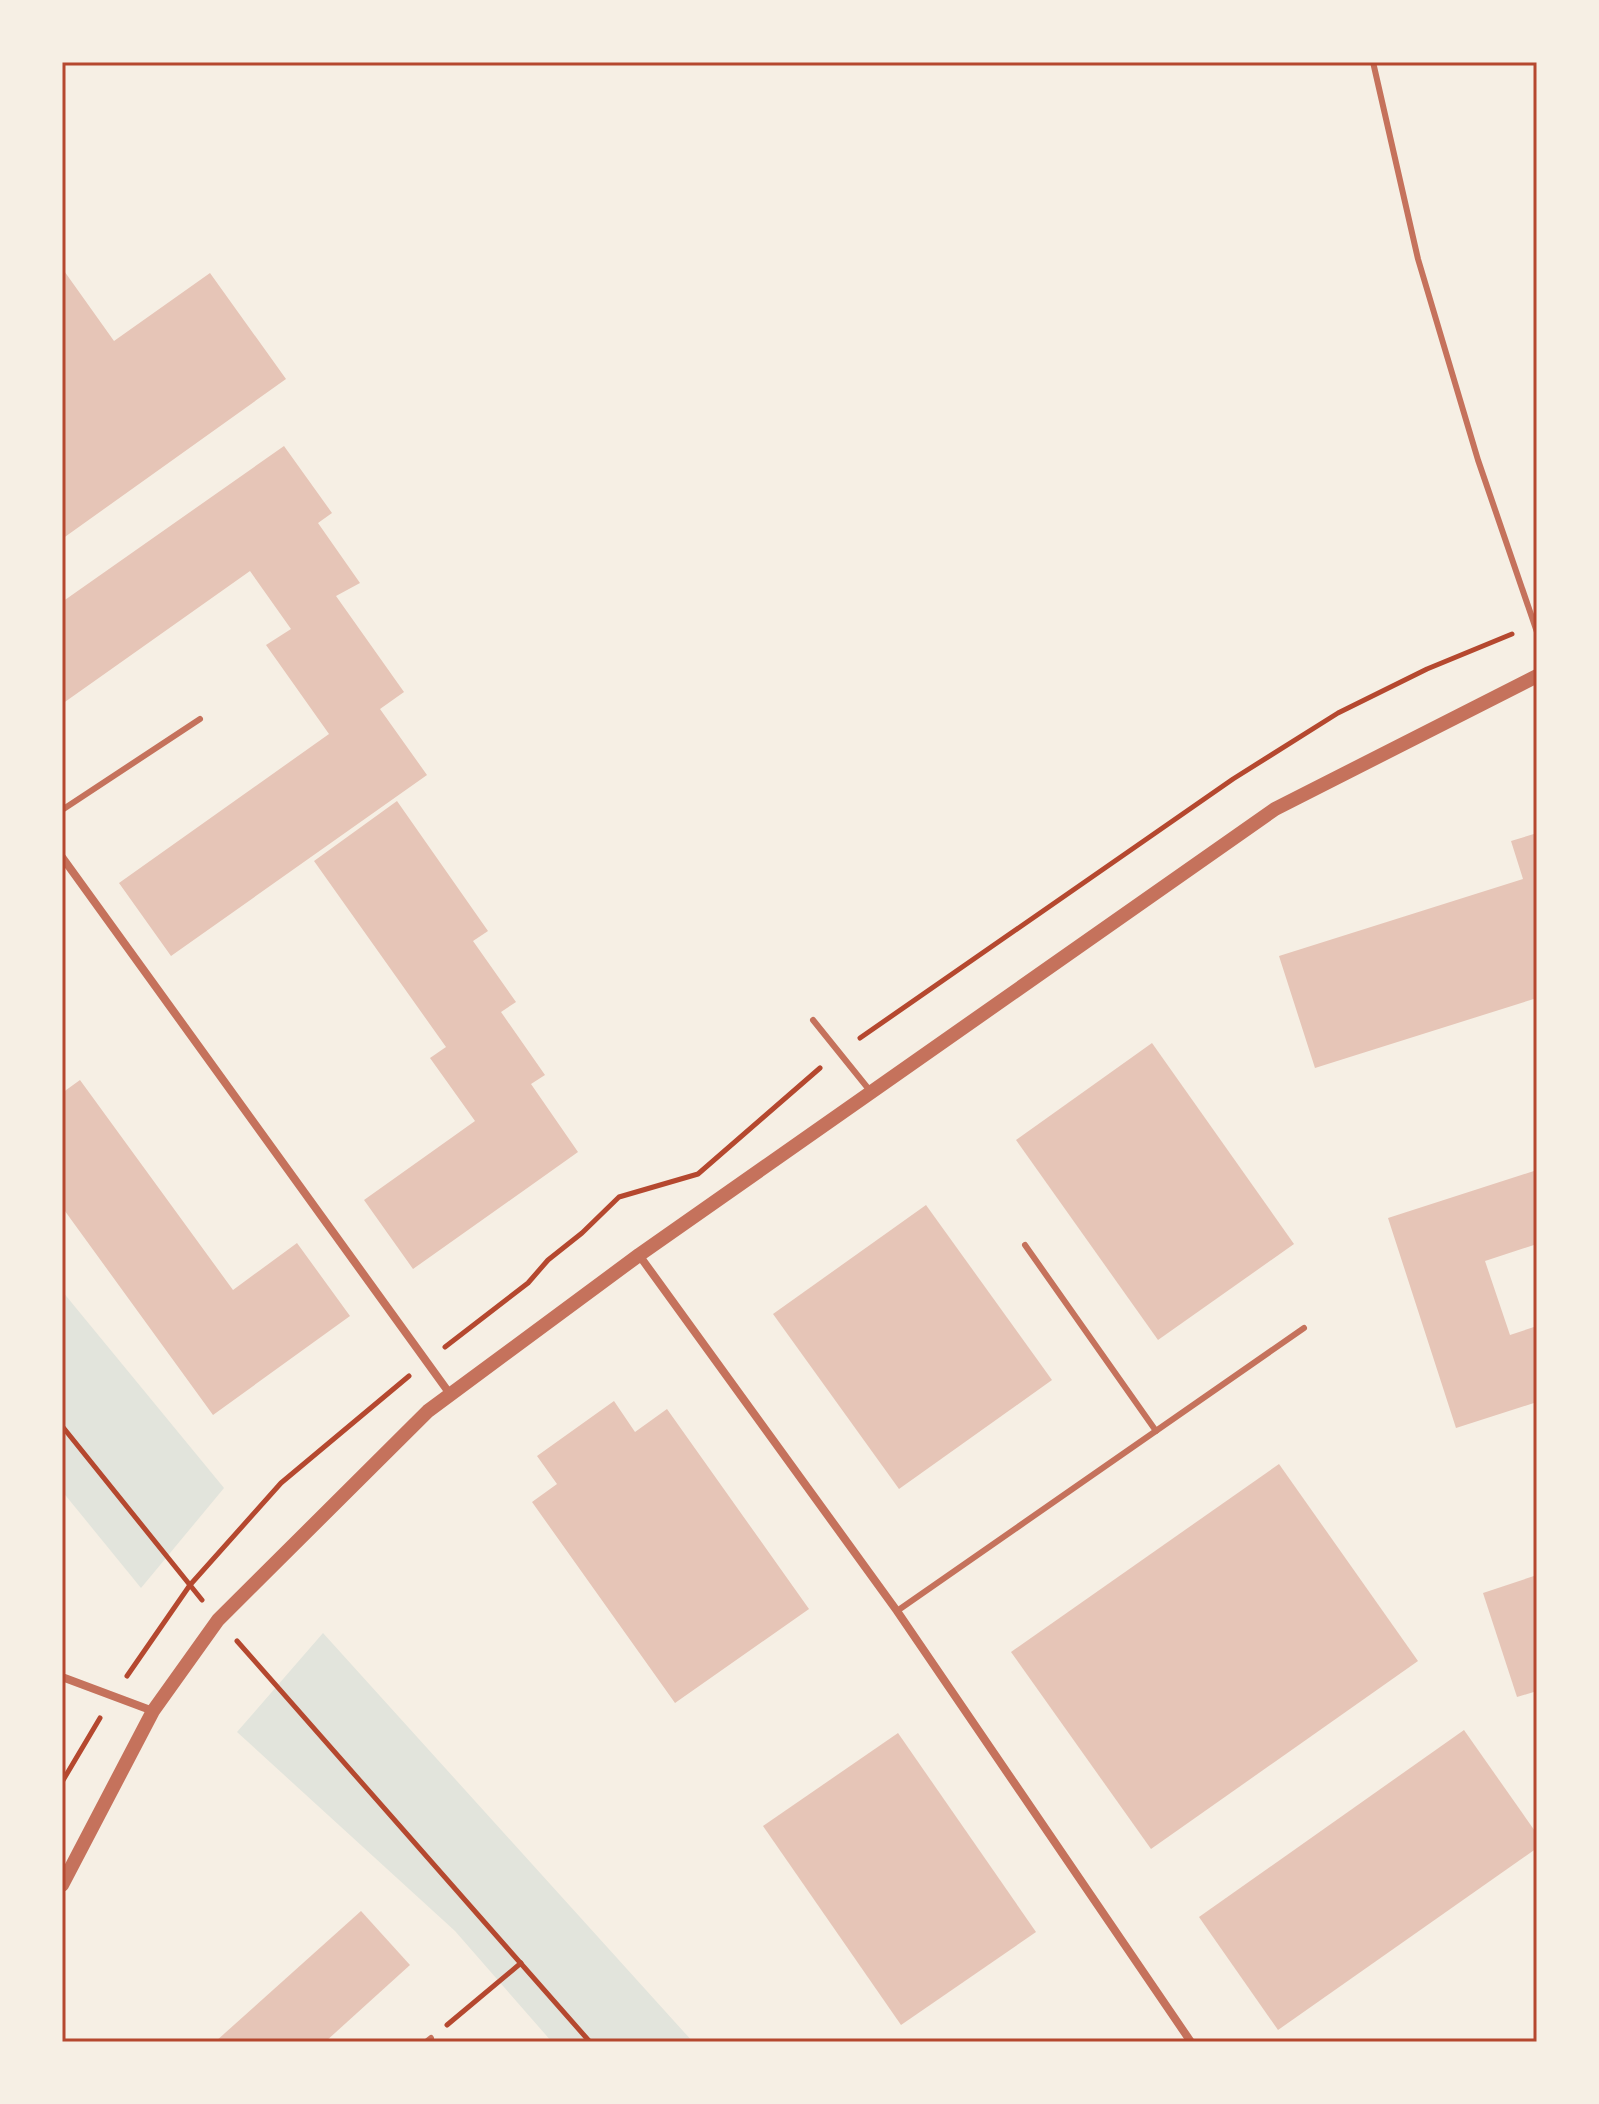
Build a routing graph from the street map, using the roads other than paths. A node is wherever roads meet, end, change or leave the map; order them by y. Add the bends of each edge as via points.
1 (1373, 62) edge
2 (1537, 632) edge
3 (1537, 676) edge
4 (200, 719) dead end
5 (62, 810) edge
6 (62, 857) edge
7 (813, 1020) dead end
8 (871, 1092) junction
9 (1025, 1245) dead end
10 (639, 1255) junction
11 (1304, 1328) dead end
12 (450, 1394) junction
13 (1156, 1431) junction
14 (897, 1611) junction
15 (62, 1677) edge
16 (153, 1711) junction
17 (62, 1885) edge
18 (1191, 2042) edge

1 - 2 lane via 1418,259
3 - 8 street via 1275,809
4 - 5 lane
6 - 12 street
7 - 8 lane
8 - 10 street
9 - 13 lane
10 - 12 street
10 - 14 street
11 - 13 lane
12 - 16 street via 218,1620
13 - 14 lane
14 - 18 street
15 - 16 street
16 - 17 street

